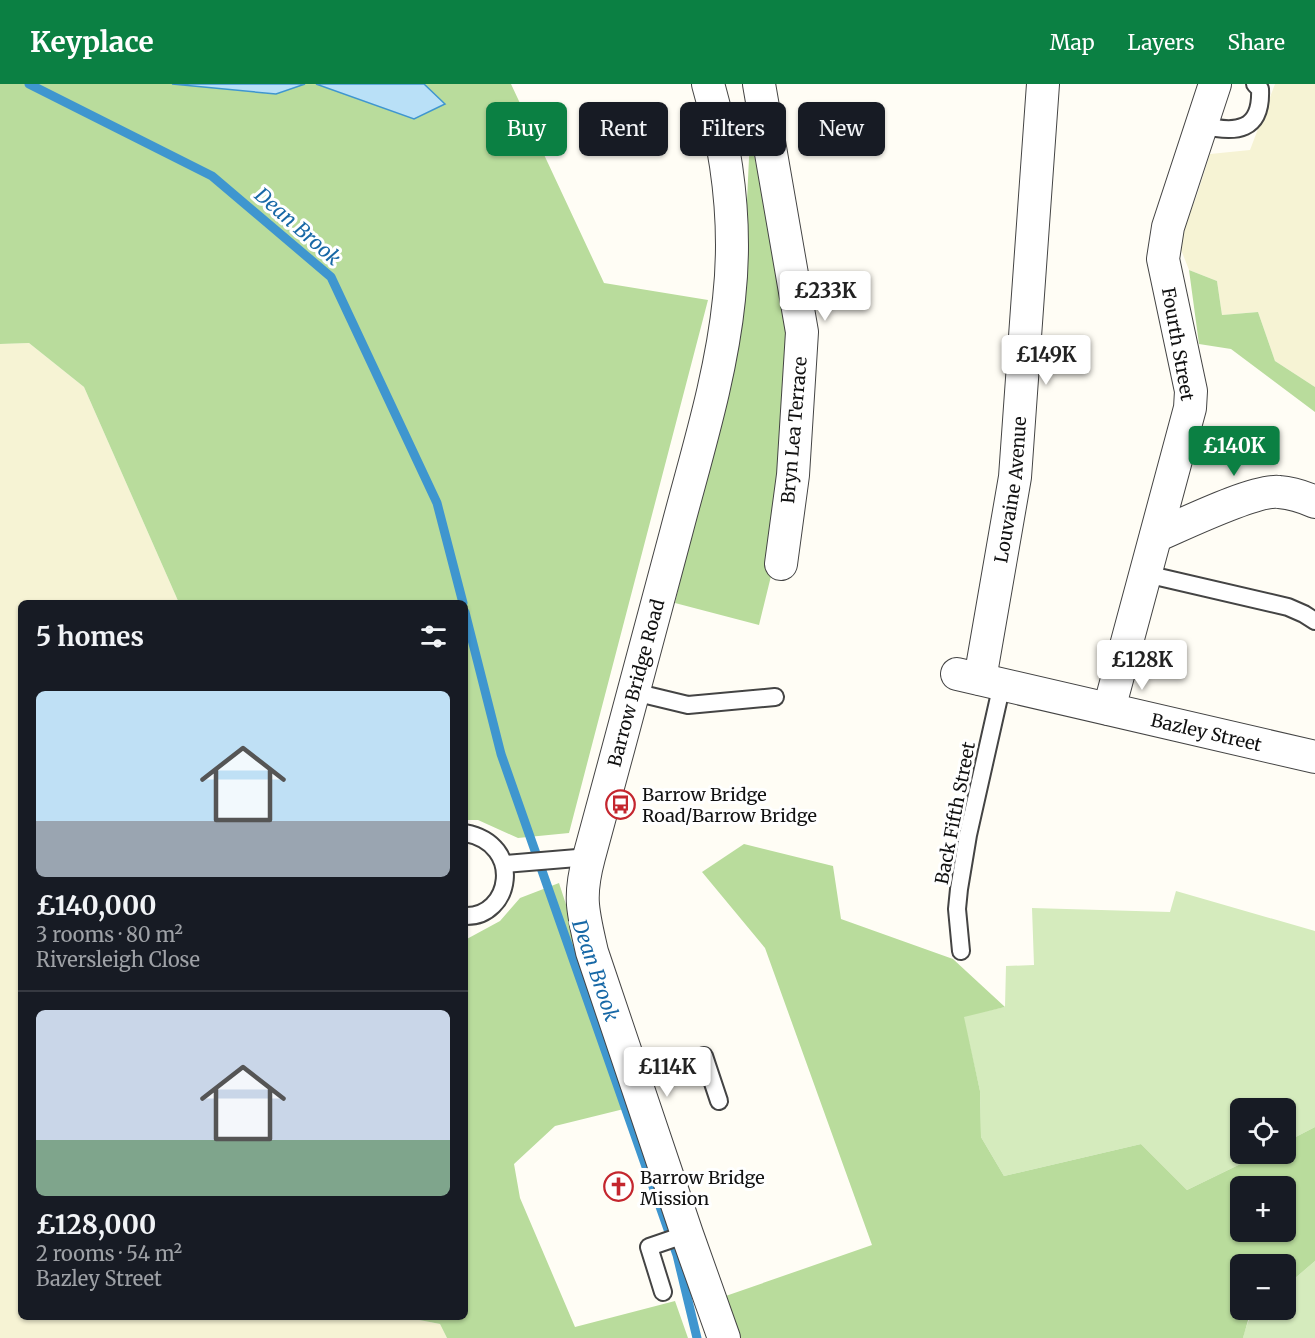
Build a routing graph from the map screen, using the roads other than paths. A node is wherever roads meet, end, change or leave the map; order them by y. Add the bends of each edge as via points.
1 (708, 84) edge
2 (759, 84) edge
3 (1043, 84) edge
4 (1215, 84) edge
5 (1255, 84) edge
6 (1202, 125) junction
7 (1315, 502) edge
8 (1156, 536) junction
9 (781, 564) dead end
10 (1146, 574) junction
11 (1315, 621) edge
12 (980, 679) junction
13 (634, 692) junction
14 (775, 697) dead end
15 (1109, 709) junction
16 (1315, 757) edge
17 (468, 834) edge
18 (578, 858) junction
19 (504, 864) junction
20 (468, 915) edge
21 (961, 951) dead end
22 (635, 1078) junction
23 (719, 1101) dead end
24 (687, 1234) junction
25 (663, 1292) dead end
26 (724, 1338) edge

1 - 13 street, Barrow Bridge Road via 727,178 732,237 729,299 719,367
2 - 9 street, Bryn Lea Terrace via 802,332 793,475
3 - 12 street, Louvaine Avenue via 1015,477
4 - 6 street, Fourth Street
5 - 6 lane via 1260,89 1261,106 1252,121 1224,131
6 - 8 street, Fourth Street via 1168,227 1163,259 1191,391 1190,408
7 - 8 street via 1277,491 1250,497
8 - 10 street, Fourth Street
10 - 11 lane via 1288,607
10 - 15 street, Fourth Street
12 - 15 street, Bazley Street
12 - 21 lane, Back Fifth Street via 968,835 957,909
13 - 14 lane via 688,705
13 - 18 street, Barrow Bridge Road
15 - 16 street, Bazley Street
17 - 19 lane via 489,842
18 - 19 lane
18 - 22 street, Barrow Bridge Road via 582,907 592,952
19 - 20 lane via 502,892 494,904
22 - 23 lane via 704,1056
22 - 24 street, Barrow Bridge Road
24 - 25 lane via 649,1247
24 - 26 street, Barrow Bridge Road

